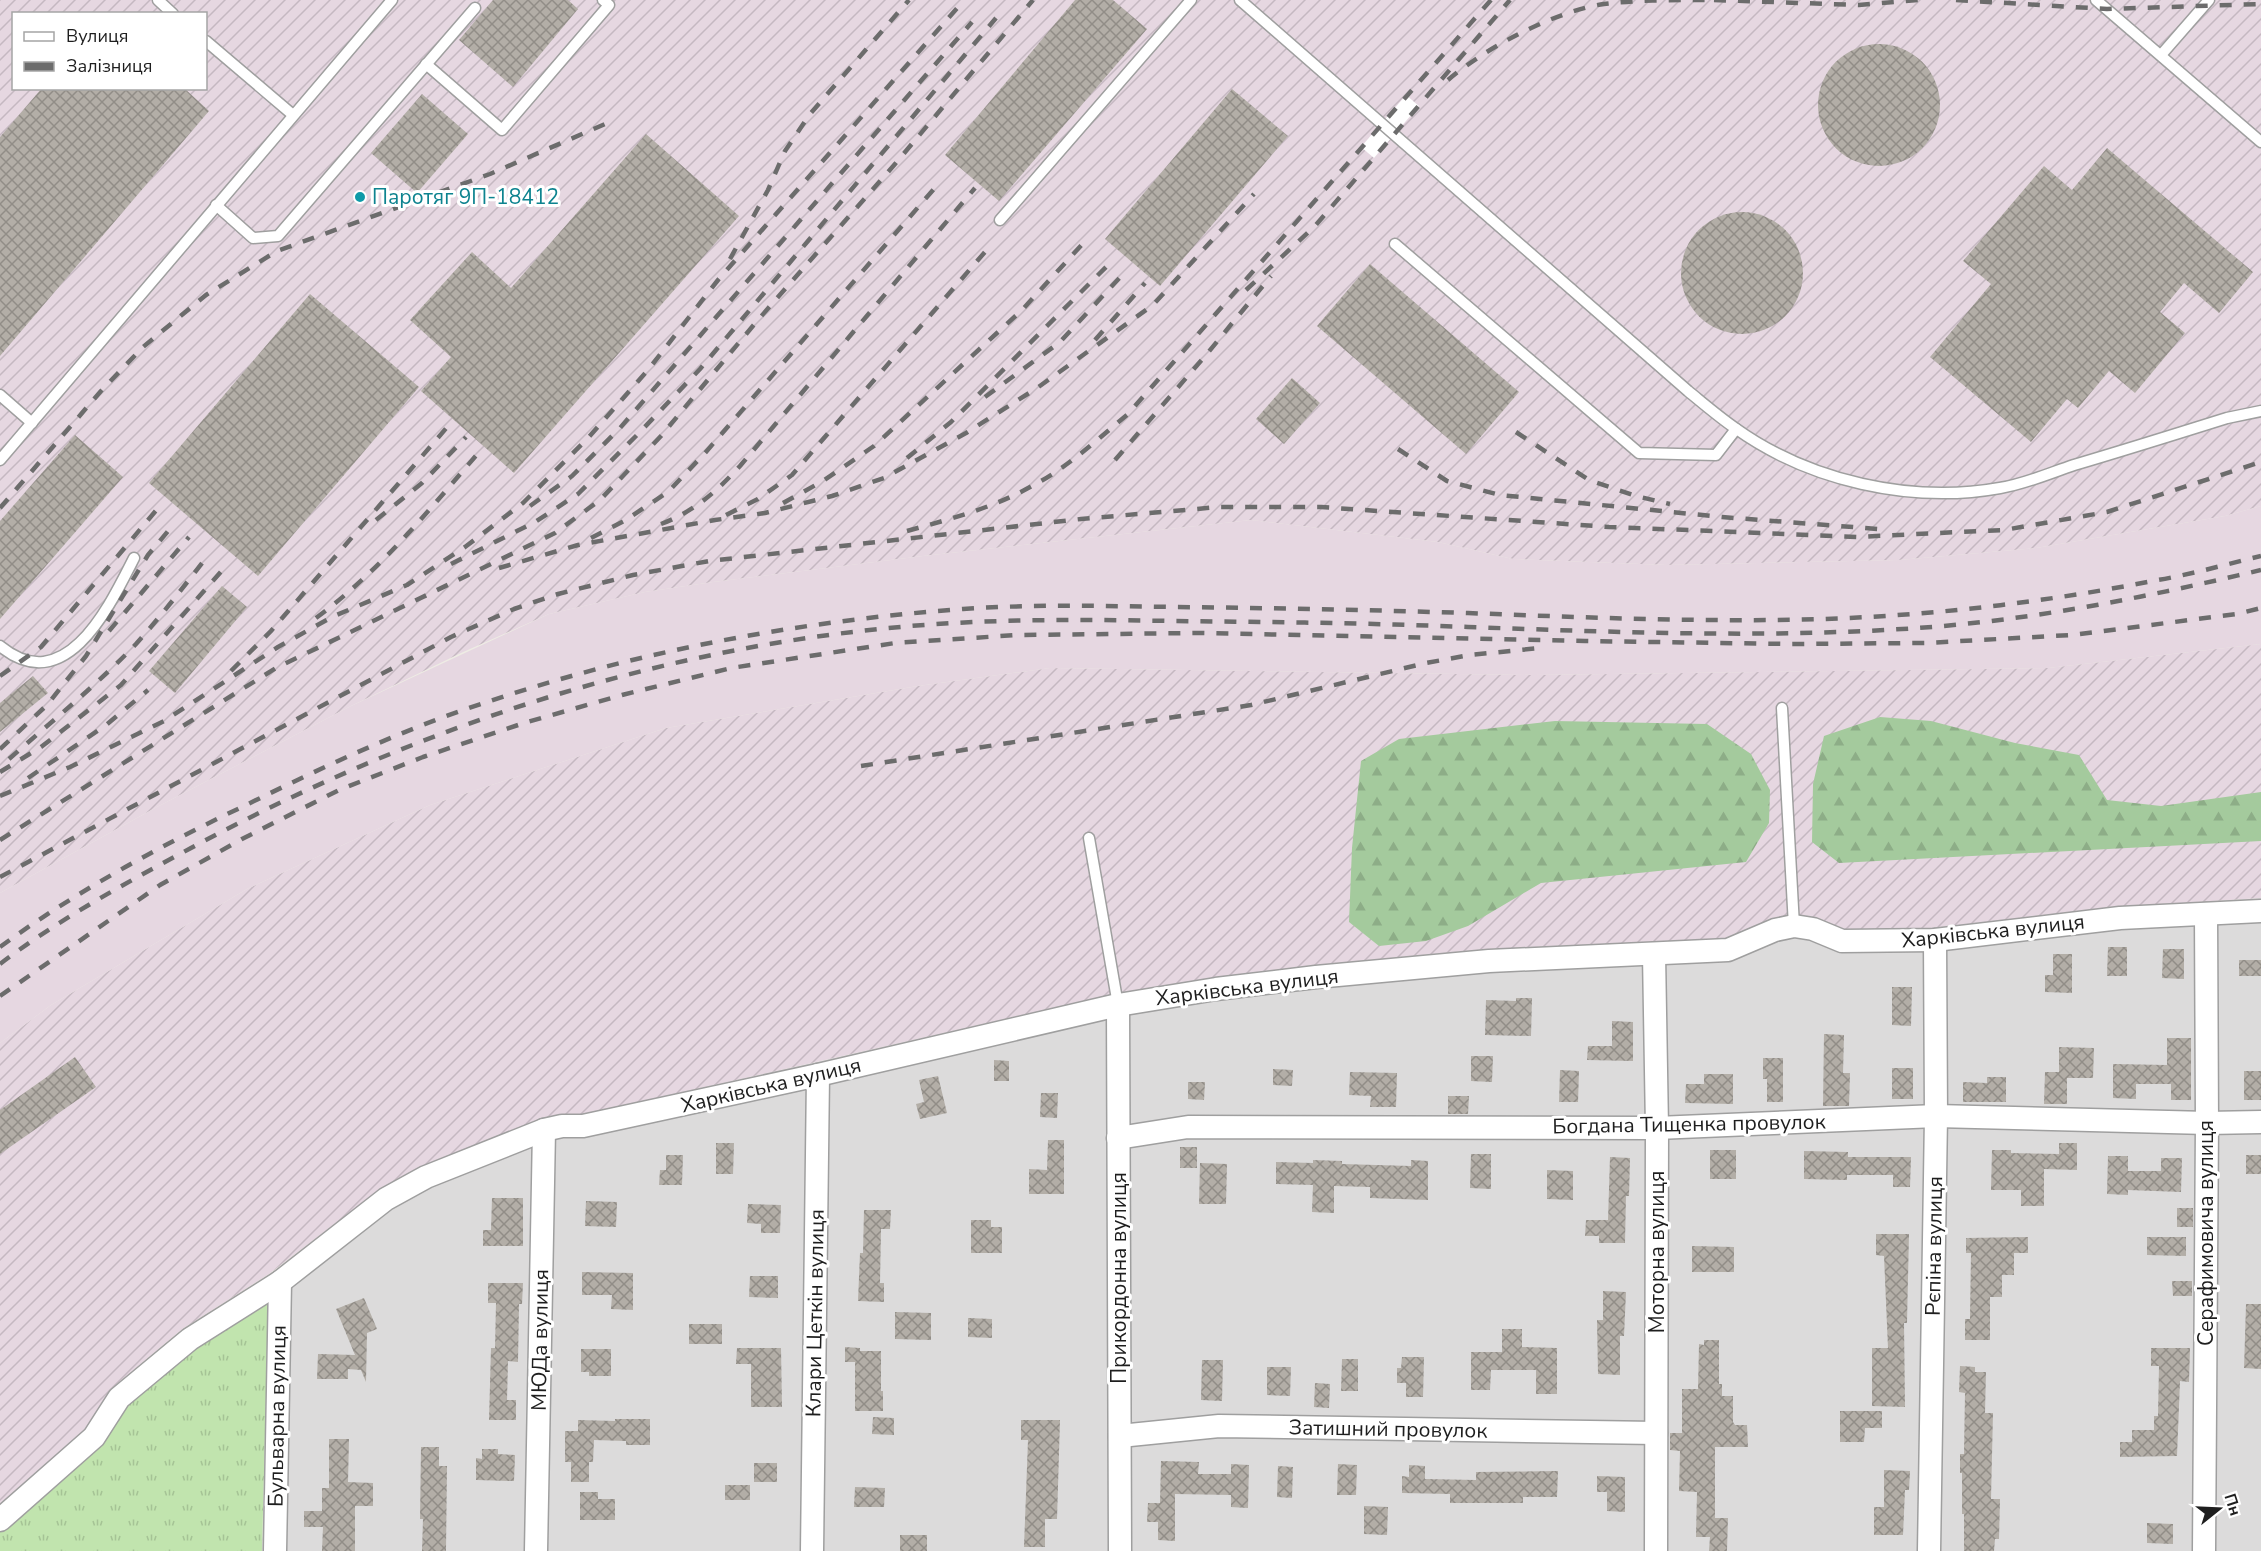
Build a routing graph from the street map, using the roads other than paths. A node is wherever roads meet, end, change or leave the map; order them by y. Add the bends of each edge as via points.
1 (158, 0) edge
2 (392, 0) edge
3 (603, 0) edge
4 (1191, 0) edge
5 (1240, 0) edge
6 (2096, 0) edge
7 (2210, 0) edge
8 (475, 8) dead end
9 (171, 12) edge
10 (207, 42) edge
11 (2161, 55) junction
12 (426, 64) junction
13 (293, 115) junction
14 (2261, 142) edge
15 (216, 205) junction
16 (1000, 220) dead end
17 (1395, 244) dead end
18 (0, 395) edge
19 (2261, 411) edge
20 (32, 423) junction
21 (1736, 429) junction
22 (0, 460) edge
23 (134, 558) dead end
24 (0, 646) edge
25 (1782, 708) dead end
26 (1089, 838) dead end
27 (2261, 911) edge
28 (2206, 915) junction
29 (1794, 926) junction
30 (1935, 940) junction
31 (1654, 954) junction
32 (1118, 1005) junction
33 (818, 1074) junction
34 (1936, 1116) junction
35 (2261, 1122) edge
36 (2207, 1123) junction
37 (1657, 1128) junction
38 (543, 1130) junction
39 (1118, 1138) junction
40 (280, 1282) junction
41 (1656, 1433) junction
42 (1120, 1436) junction
43 (0, 1520) edge
44 (275, 1551) edge
45 (536, 1551) edge
46 (812, 1551) edge
47 (1120, 1551) edge
48 (1656, 1551) edge
49 (1929, 1551) edge
50 (2204, 1551) edge

1 - 9 lane
2 - 13 lane
3 - 12 lane via 609,5 502,130
4 - 16 lane
5 - 21 lane via 1688,392
6 - 11 lane
7 - 11 lane
8 - 12 lane
10 - 13 lane
11 - 14 lane
12 - 15 lane via 278,236 253,237
13 - 15 lane
15 - 20 lane
17 - 21 lane via 1639,453 1716,455
18 - 20 lane
19 - 21 lane via 2001,488 1950,493 1871,488 1782,455
20 - 22 lane
23 - 24 lane via 95,626 70,653 38,662 23,660
25 - 29 lane
26 - 32 lane
27 - 28 street, Харківська вулиця
28 - 30 street, Харківська вулиця via 2120,918
28 - 36 street, Серафимовича вулиця
29 - 30 street, Харківська вулиця via 1814,929 1842,941
29 - 31 street, Харківська вулиця via 1728,950
30 - 34 street, Рєпіна вулиця
31 - 32 street, Харківська вулиця via 1489,961 1316,977
31 - 37 street, Моторна вулиця
32 - 33 street, Харківська вулиця
32 - 39 street, Прикордонна вулиця
33 - 38 street, Харківська вулиця via 583,1126
33 - 46 street, Клари Цеткін вулиця
34 - 36 street, Богдана Тищенка провулок
34 - 37 street, Богдана Тищенка провулок
34 - 49 street, Рєпіна вулиця
35 - 36 street, Богдана Тищенка провулок
36 - 50 street, Серафимовича вулиця
37 - 39 street, Богдана Тищенка провулок via 1188,1127
37 - 41 street, Моторна вулиця
38 - 40 street, Харківська вулиця via 426,1177 386,1199
38 - 45 street, МЮДа вулиця
39 - 42 street, Прикордонна вулиця
40 - 43 street, Харківська вулиця via 190,1338 118,1398 94,1437
40 - 44 street, Бульварна вулиця
41 - 42 street, Затишний провулок via 1219,1426
41 - 48 street, Моторна вулиця
42 - 47 street, Прикордонна вулиця

